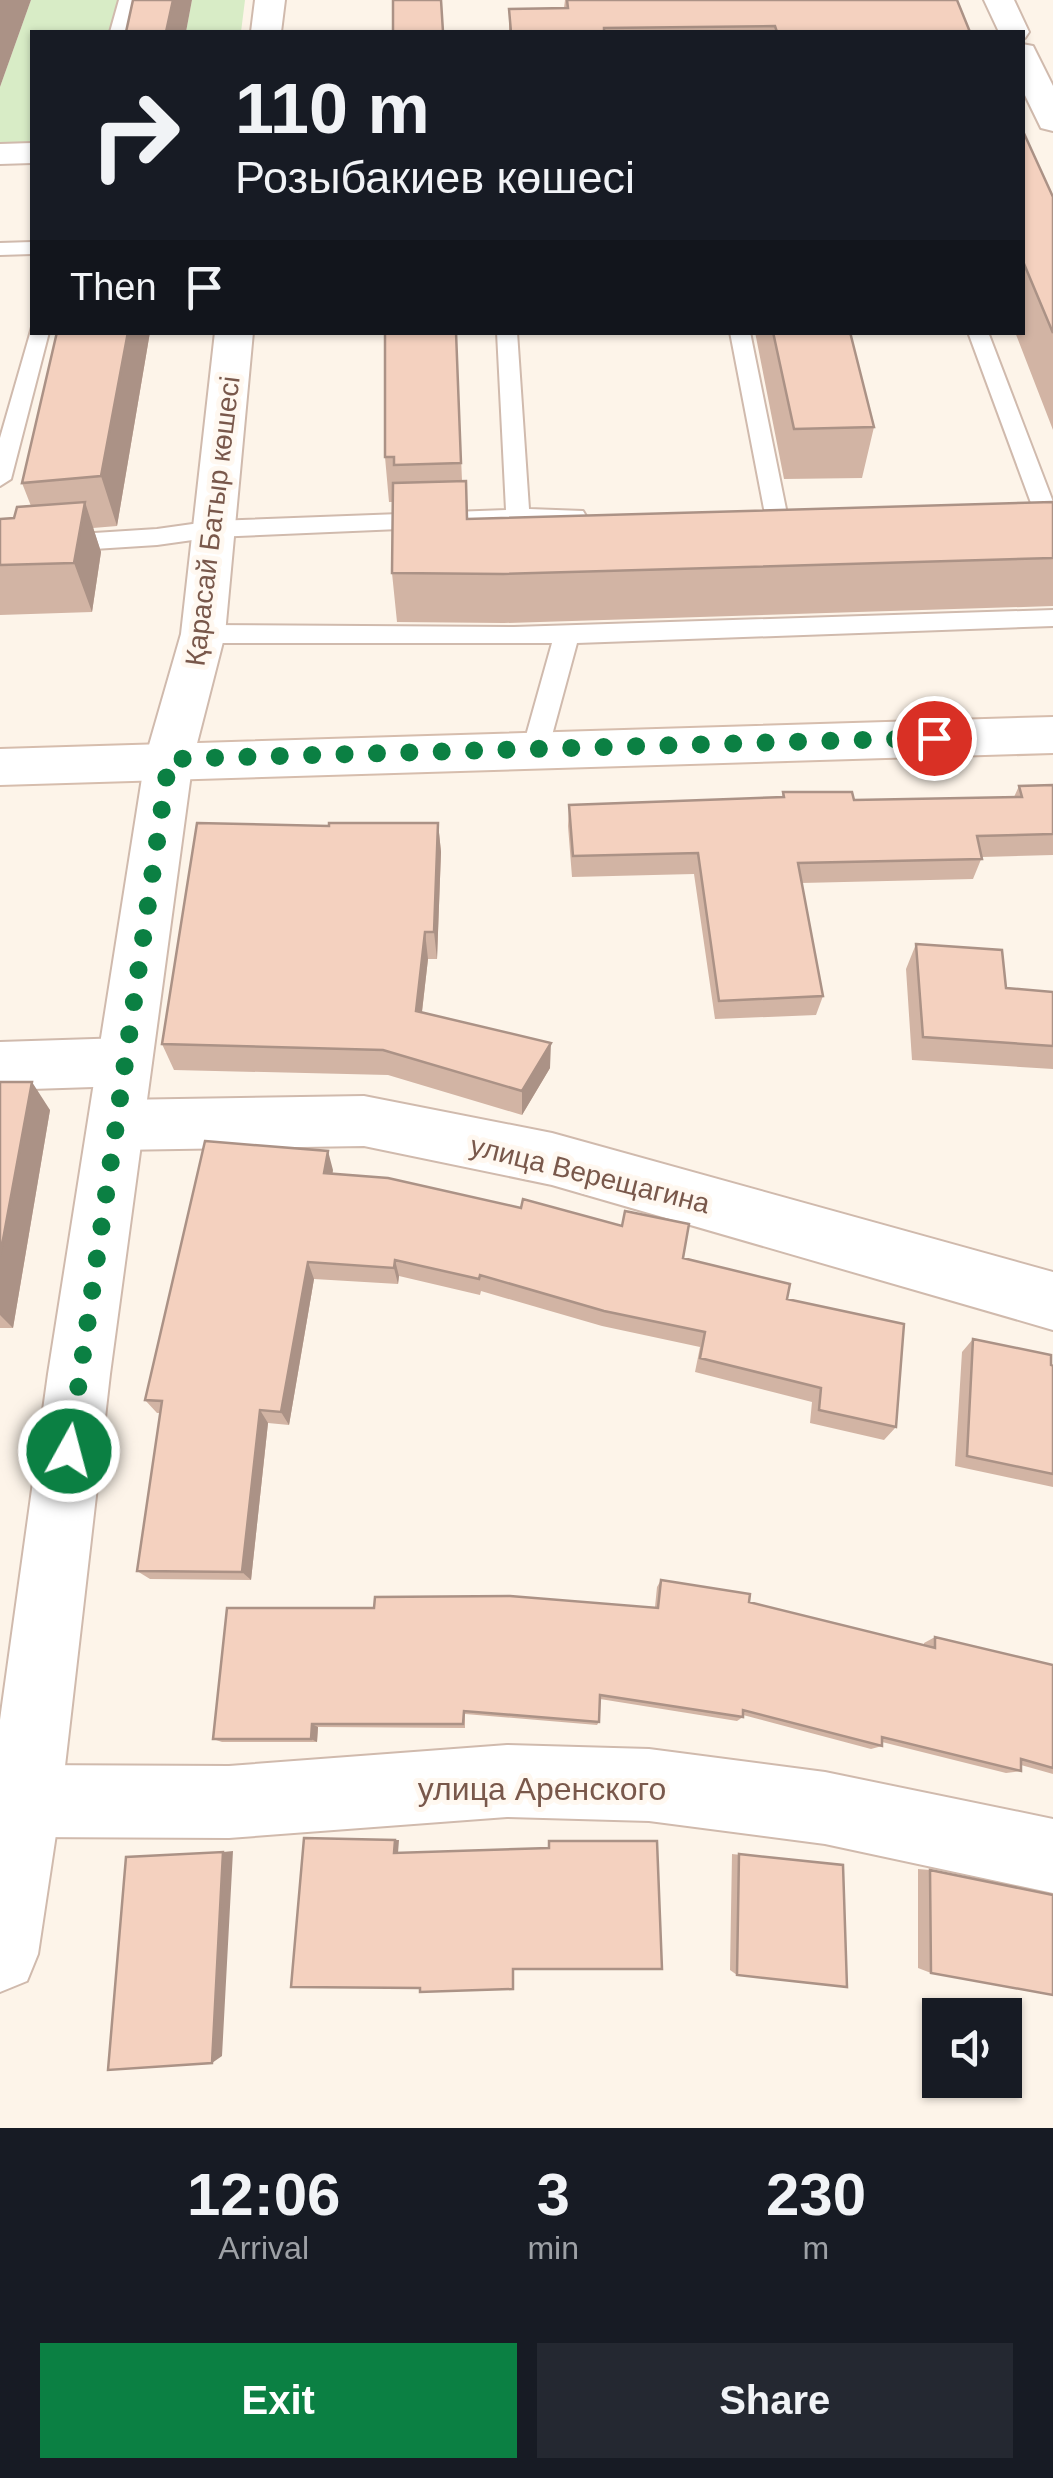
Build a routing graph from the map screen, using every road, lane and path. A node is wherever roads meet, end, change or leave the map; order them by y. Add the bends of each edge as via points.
1 (127, 0) edge
2 (270, 0) edge
3 (999, 0) edge
4 (119, 30) edge
5 (266, 30) edge
6 (1013, 30) edge
7 (1025, 59) edge
8 (1053, 121) edge
9 (1053, 129) edge
10 (1025, 130) edge
11 (0, 154) edge
12 (30, 154) edge
13 (30, 248) edge
14 (0, 249) edge
15 (38, 335) edge
16 (234, 335) edge
17 (507, 335) edge
18 (741, 335) edge
19 (979, 335) edge
20 (0, 479) edge
21 (1041, 511) edge
22 (776, 514) edge
23 (597, 516) edge
24 (518, 517) junction
25 (214, 529) junction
26 (0, 547) edge
27 (1053, 618) edge
28 (203, 634) junction
29 (567, 634) junction
30 (1053, 735) edge
31 (535, 750) junction
32 (169, 759) junction
33 (0, 767) edge
34 (125, 1062) junction
35 (0, 1066) edge
36 (117, 1126) junction
37 (1053, 1302) edge
38 (25, 1801) junction
39 (1053, 1856) edge
40 (0, 1954) edge

1 - 4 lane
2 - 5 street
3 - 6 street
7 - 8 street
9 - 10 street
11 - 12 street
13 - 14 lane
15 - 20 lane
16 - 25 street, Қарасай Батыр көшесі
17 - 24 lane
18 - 22 lane
19 - 21 lane
23 - 24 lane
24 - 25 lane
25 - 26 lane
25 - 28 street, Қарасай Батыр көшесі
27 - 29 lane
28 - 29 lane
28 - 32 street, Қарасай Батыр көшесі
29 - 31 lane
30 - 31 street
31 - 32 street
32 - 33 street
32 - 34 street, Қарасай Батыр көшесі
34 - 35 street
34 - 36 street, Қарасай Батыр көшесі
36 - 37 street, улица Верещагина via 364,1121 552,1159
36 - 38 street, Қарасай Батыр көшесі
38 - 39 street, улица Аренского via 229,1802 506,1781 649,1786 825,1808
38 - 40 street, Қарасай Батыр көшесі

